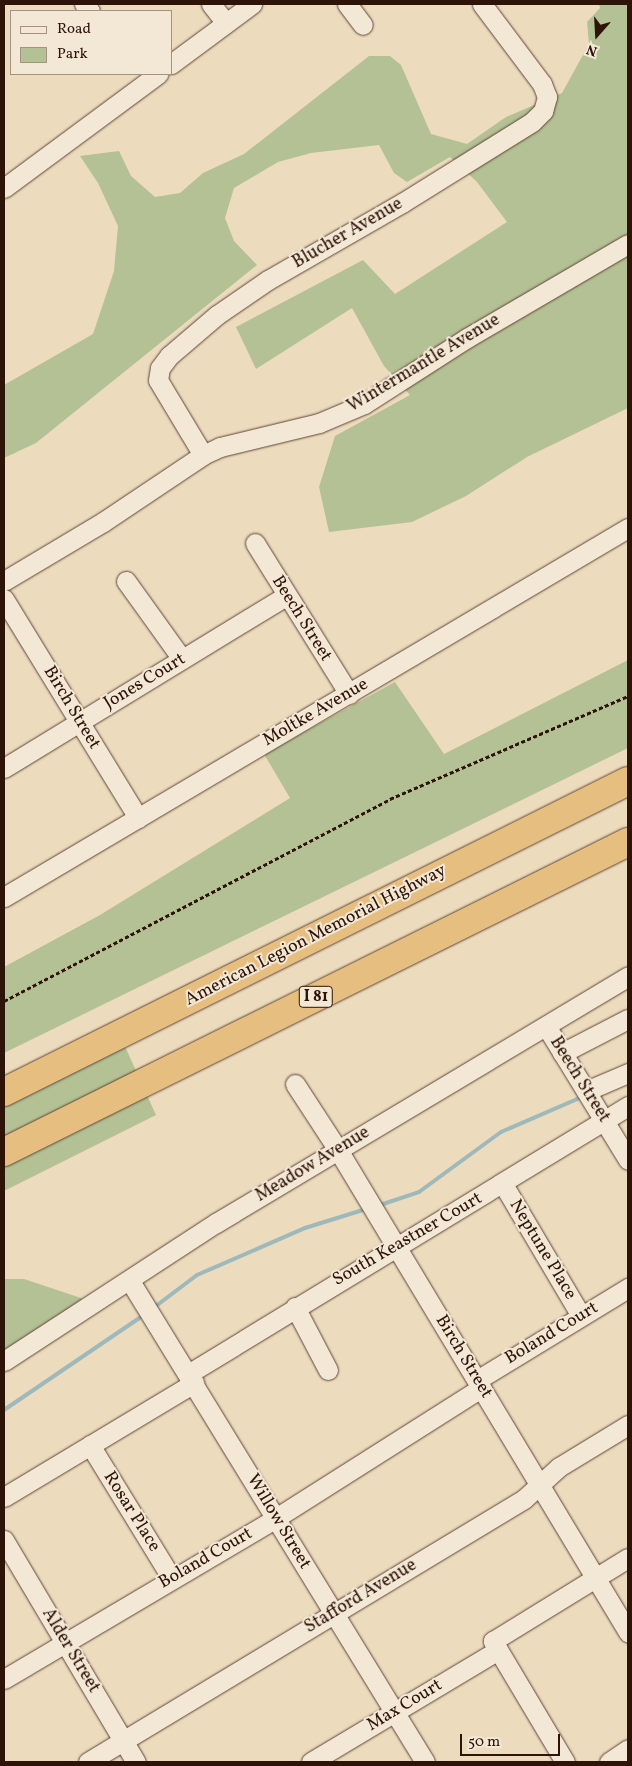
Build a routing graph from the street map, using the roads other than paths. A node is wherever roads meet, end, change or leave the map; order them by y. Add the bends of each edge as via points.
1 (212, 4) edge
2 (252, 4) edge
3 (347, 4) edge
4 (482, 4) edge
5 (226, 23) junction
6 (363, 25) dead end
7 (172, 63) edge
8 (147, 77) edge
9 (4, 188) edge
10 (628, 244) edge
11 (203, 455) junction
12 (628, 528) edge
13 (254, 543) dead end
14 (4, 581) edge
15 (126, 581) dead end
16 (286, 596) junction
17 (4, 599) edge
18 (182, 659) junction
19 (349, 694) junction
20 (79, 722) junction
21 (4, 768) edge
22 (628, 781) edge
23 (138, 818) junction
24 (628, 842) edge
25 (4, 897) edge
26 (628, 976) edge
27 (628, 1019) edge
28 (546, 1026) junction
29 (562, 1052) junction
30 (628, 1073) edge
31 (295, 1084) dead end
32 (586, 1091) junction
33 (4, 1092) edge
34 (628, 1106) edge
35 (604, 1120) junction
36 (39, 1134) junction
37 (338, 1150) junction
38 (4, 1152) edge
39 (4, 1157) edge
40 (628, 1160) edge
41 (503, 1184) junction
42 (396, 1246) junction
43 (130, 1281) junction
44 (628, 1288) edge
45 (295, 1306) junction
46 (581, 1316) junction
47 (4, 1361) edge
48 (328, 1370) dead end
49 (191, 1378) junction
50 (479, 1384) junction
51 (628, 1425) edge
52 (90, 1445) junction
53 (538, 1483) junction
54 (4, 1497) edge
55 (276, 1518) junction
56 (4, 1540) edge
57 (628, 1558) edge
58 (596, 1577) junction
59 (172, 1579) junction
60 (334, 1614) junction
61 (628, 1632) edge
62 (66, 1643) junction
63 (496, 1645) junction
64 (4, 1679) edge
65 (395, 1712) junction
66 (123, 1741) junction
67 (628, 1749) edge
68 (88, 1762) edge
69 (136, 1762) edge
70 (311, 1762) edge
71 (424, 1762) edge
72 (564, 1762) edge
73 (609, 1762) edge

1 - 5 street
2 - 5 street
3 - 6 street
4 - 11 street, Blucher Avenue via 532,68 546,91 547,103 538,116 516,132 252,290 169,356 158,374 162,391
5 - 7 street
8 - 9 street
10 - 11 street, Wintermantle Avenue via 467,338 364,404 319,423 220,446
11 - 14 street, Wintermantle Avenue via 103,522
12 - 19 street, Moltke Avenue
13 - 16 street, Beech Street
15 - 18 street
16 - 18 street, Jones Court
16 - 19 street, Beech Street
17 - 20 street, Birch Street
18 - 20 street, Jones Court
19 - 23 street, Moltke Avenue
20 - 21 street, Jones Court
20 - 23 street, Birch Street
22 - 33 highway, American Legion Memorial Highway
23 - 25 street, Moltke Avenue
24 - 36 highway, I 81
26 - 28 street, Meadow Avenue
27 - 29 street
28 - 29 street, Beech Street
28 - 37 street, Meadow Avenue
29 - 32 street, Beech Street
30 - 32 street
31 - 37 street, Birch Street
32 - 35 street, Beech Street
34 - 35 street, South Keastner Court
35 - 40 street, Beech Street
35 - 41 street, South Keastner Court
36 - 38 highway, I 81
36 - 39 highway
37 - 42 street, Birch Street
37 - 43 street, Meadow Avenue via 216,1223
41 - 42 street, South Keastner Court
41 - 46 street, Neptune Place
42 - 45 street, South Keastner Court
42 - 50 street, Birch Street
43 - 47 street, Meadow Avenue
43 - 49 street, Willow Street
44 - 46 street, Boland Court
45 - 48 street
45 - 49 street, South Keastner Court
46 - 50 street, Boland Court
49 - 52 street, South Keastner Court
49 - 55 street, Willow Street
50 - 53 street, Birch Street
50 - 55 street, Boland Court
51 - 53 street, Stafford Avenue
52 - 54 street, South Keastner Court
52 - 59 street, Rosar Place
53 - 58 street, Birch Street
53 - 60 street, Stafford Avenue via 524,1499
55 - 59 street, Boland Court
55 - 60 street, Willow Street
56 - 62 street, Alder Street
57 - 58 street, Max Court
58 - 61 street, Birch Street
58 - 63 street, Max Court
59 - 62 street, Boland Court
60 - 65 street, Willow Street
60 - 66 street, Stafford Avenue
62 - 64 street, Boland Court
62 - 66 street, Alder Street
63 - 65 street, Max Court
63 - 72 street
65 - 70 street, Max Court
65 - 71 street, Willow Street
66 - 68 street, Stafford Avenue
66 - 69 street, Alder Street
67 - 73 street

